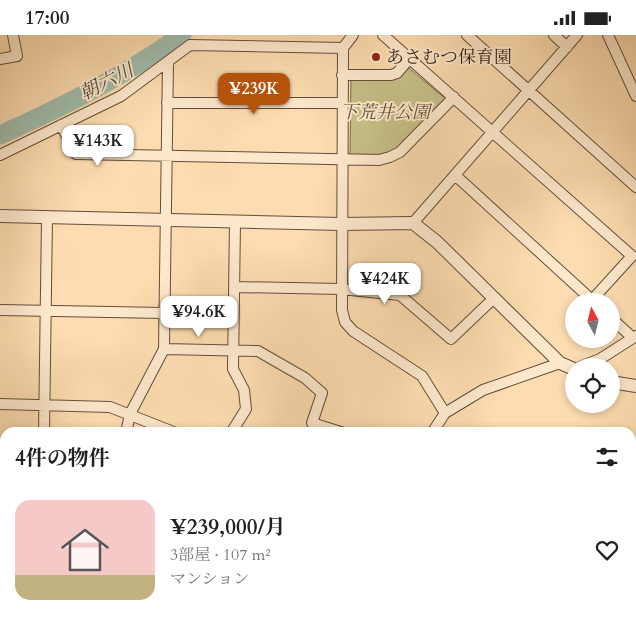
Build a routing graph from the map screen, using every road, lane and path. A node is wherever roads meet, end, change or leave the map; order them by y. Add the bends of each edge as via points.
1 (13, 35) edge
2 (354, 35) edge
3 (383, 35) edge
4 (468, 35) edge
5 (554, 35) edge
6 (577, 35) edge
7 (608, 35) edge
8 (568, 47) junction
9 (343, 48) junction
10 (0, 59) edge
11 (409, 59) junction
12 (168, 63) junction
13 (342, 75) junction
14 (529, 91) junction
15 (636, 95) edge
16 (454, 97) junction
17 (167, 103) junction
18 (342, 103) junction
19 (61, 125) junction
20 (494, 132) junction
21 (0, 155) edge
22 (166, 155) junction
23 (342, 160) junction
24 (455, 175) junction
25 (634, 182) edge
26 (0, 216) edge
27 (47, 217) junction
28 (166, 219) junction
29 (235, 221) junction
30 (413, 223) junction
31 (341, 225) junction
32 (234, 287) junction
33 (340, 289) junction
34 (584, 293) edge
35 (600, 293) edge
36 (494, 298) junction
37 (0, 310) edge
38 (46, 310) junction
39 (164, 313) junction
40 (620, 324) edge
41 (635, 337) edge
42 (164, 349) junction
43 (234, 351) junction
44 (602, 358) edge
45 (560, 363) junction
46 (565, 365) edge
47 (620, 383) edge
48 (636, 386) edge
49 (0, 404) edge
50 (44, 405) junction
51 (445, 413) junction
52 (130, 414) junction
53 (44, 427) edge
54 (127, 427) edge
55 (161, 427) edge
56 (235, 427) edge
57 (325, 427) edge
58 (436, 427) edge

1 - 10 street via 17,56
2 - 9 street
3 - 11 street
4 - 14 street
5 - 8 street
6 - 8 street
7 - 15 street
8 - 14 street
9 - 12 street via 190,45
9 - 13 street
11 - 13 street via 391,75
11 - 16 street
12 - 17 street
12 - 19 street via 121,96
13 - 18 street
14 - 20 street
14 - 25 street
16 - 20 street
16 - 23 street via 390,157
17 - 18 street
17 - 22 street
18 - 23 street
19 - 21 street
19 - 22 street via 76,154
20 - 24 street
20 - 35 street via 632,256
22 - 23 street
22 - 28 street
23 - 31 street
24 - 30 street
24 - 34 street
26 - 27 street
27 - 28 street
27 - 38 street
28 - 29 street
28 - 39 street
29 - 31 street
29 - 32 street
30 - 31 street
30 - 36 street
31 - 33 street
32 - 33 street
32 - 43 street
33 - 36 street via 400,295 451,339
33 - 51 street via 345,322 353,331 422,376
36 - 45 street
37 - 38 street
38 - 39 street
38 - 50 street
39 - 42 street
40 - 41 street
41 - 44 street
42 - 43 street
42 - 52 street
43 - 56 street via 233,369 244,390 246,409
43 - 57 street via 258,351 305,378 322,393 312,423
45 - 46 street
45 - 51 street via 482,390
47 - 48 street
49 - 50 street
50 - 52 street via 110,407
50 - 53 street
51 - 58 street
52 - 54 street
52 - 55 street

